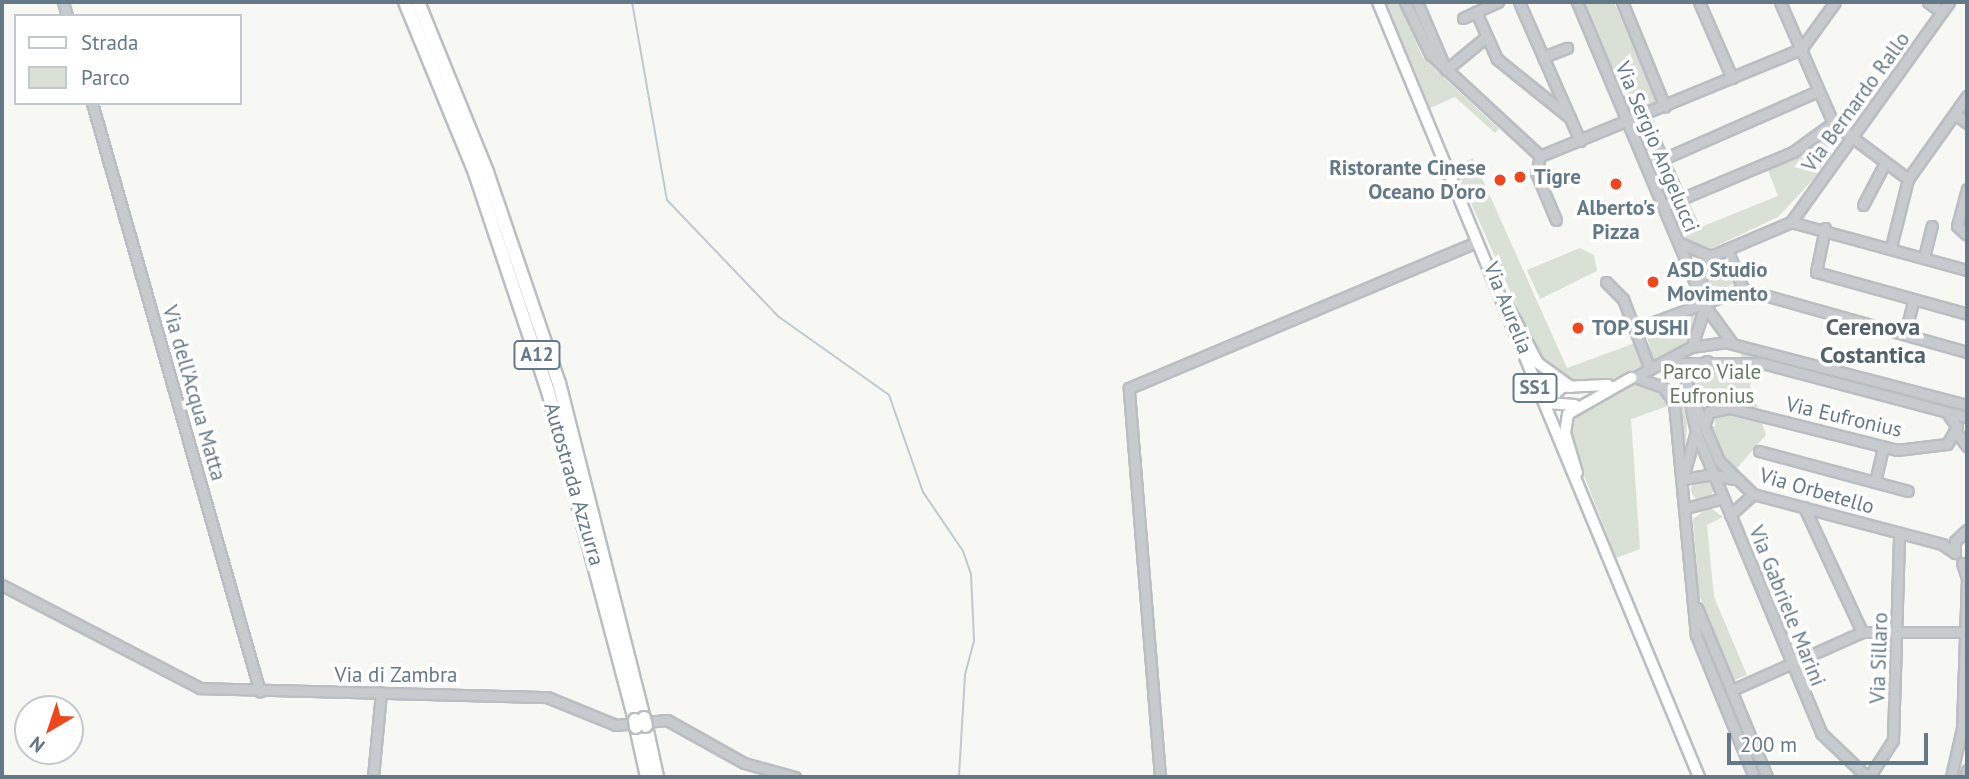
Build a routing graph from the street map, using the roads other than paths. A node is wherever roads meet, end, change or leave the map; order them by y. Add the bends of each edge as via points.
1 (405, 2) edge
2 (418, 2) edge
3 (1378, 2) edge
4 (1405, 2) edge
5 (1417, 2) edge
6 (1498, 2) edge
7 (1519, 2) edge
8 (1577, 2) edge
9 (1622, 2) edge
10 (1699, 2) edge
11 (1780, 2) edge
12 (1835, 2) edge
13 (1928, 2) edge
14 (1949, 2) edge
15 (1476, 12) junction
16 (1942, 12) junction
17 (1463, 18) dead end
18 (1486, 37) junction
19 (1567, 47) dead end
20 (1801, 49) junction
21 (1543, 57) junction
22 (1447, 70) junction
23 (1732, 78) junction
24 (1818, 91) junction
25 (1967, 96) edge
26 (93, 105) edge
27 (1665, 107) junction
28 (1955, 114) junction
29 (1644, 117) junction
30 (1570, 118) junction
31 (1967, 122) edge
32 (1628, 123) junction
33 (1833, 123) junction
34 (1434, 138) junction
35 (1852, 139) junction
36 (1580, 141) junction
37 (1540, 156) junction
38 (1663, 159) junction
39 (1885, 163) junction
40 (1908, 179) junction
41 (1965, 187) edge
42 (1680, 200) junction
43 (1863, 205) dead end
44 (1664, 206) junction
45 (1556, 220) dead end
46 (1791, 222) junction
47 (1932, 226) dead end
48 (1825, 228) junction
49 (1967, 235) edge
50 (1474, 243) junction
51 (1679, 243) junction
52 (1891, 247) junction
53 (1727, 249) junction
54 (1711, 256) junction
55 (1924, 257) junction
56 (1967, 270) edge
57 (1486, 272) junction
58 (1606, 282) dead end
59 (1697, 287) junction
60 (1743, 289) junction
61 (1914, 299) junction
62 (1506, 303) junction
63 (1704, 303) junction
64 (1967, 314) edge
65 (1635, 329) junction
66 (1905, 334) junction
67 (1732, 343) junction
68 (1691, 346) junction
69 (1967, 352) edge
70 (1726, 360) junction
71 (1696, 361) junction
72 (1707, 361) junction
73 (1654, 367) junction
74 (1633, 378) junction
75 (1571, 387) junction
76 (1546, 403) junction
77 (1581, 403) junction
78 (1967, 405) edge
79 (1947, 413) junction
80 (1967, 417) edge
81 (1700, 430) junction
82 (1956, 432) junction
83 (1967, 446) edge
84 (1883, 447) junction
85 (1759, 451) dead end
86 (1713, 474) junction
87 (1683, 479) junction
88 (1736, 480) junction
89 (1875, 482) junction
90 (1581, 483) junction
91 (1908, 491) dead end
92 (1753, 494) junction
93 (1723, 498) junction
94 (1804, 507) junction
95 (1686, 508) junction
96 (1730, 514) junction
97 (1587, 516) junction
98 (1964, 531) edge
99 (1899, 533) junction
100 (1942, 544) junction
101 (1955, 553) junction
102 (1964, 564) edge
103 (2, 585) edge
104 (1694, 603) junction
105 (1897, 629) junction
106 (1861, 632) junction
107 (1965, 632) junction
108 (1639, 636) junction
109 (1790, 663) junction
110 (1732, 690) junction
111 (260, 692) junction
112 (380, 692) junction
113 (640, 723) junction
114 (1964, 742) edge
115 (1967, 770) edge
116 (373, 777) edge
117 (647, 777) edge
118 (657, 777) edge
119 (794, 777) edge
120 (1160, 777) edge
121 (1699, 777) edge
122 (1754, 777) edge
123 (1767, 777) edge
124 (1868, 777) edge
125 (1951, 777) edge
126 (1965, 777) edge

1 - 113 highway, Autostrada Azzurra / A12 via 475,173 542,372
2 - 113 highway, Autostrada Azzurra / A12 via 487,172 559,383
3 - 34 main road, Via Aurelia / SS1
4 - 22 street via 1425,48
5 - 22 street
6 - 15 street
7 - 21 street
8 - 32 street, Via Sergio Angelucci
9 - 27 street
10 - 23 street
11 - 20 street
12 - 20 street
13 - 16 street
14 - 16 street, Via Bernardo Rallo
15 - 17 street
15 - 18 street
16 - 35 street, Via Bernardo Rallo
18 - 22 street
18 - 30 street via 1513,77
19 - 21 street
20 - 23 street
20 - 24 street
21 - 30 street
22 - 37 street
23 - 27 street
24 - 33 street
24 - 38 street
25 - 28 street
26 - 111 street, Via dell'Acqua Matta
27 - 29 street
28 - 31 street
28 - 40 street
29 - 32 street
29 - 38 street
30 - 36 street
32 - 36 street
32 - 44 street, Via Sergio Angelucci
33 - 35 street
33 - 42 street via 1793,152
34 - 50 main road, Via Aurelia / SS1
34 - 62 main road, Via Aurelia
35 - 39 street
35 - 46 street, Via Bernardo Rallo
36 - 37 street
37 - 45 street via 1536,173
38 - 42 street
39 - 40 street
39 - 43 street
40 - 52 street
41 - 49 street via 1957,226
42 - 44 street
44 - 51 street, Via Sergio Angelucci
46 - 48 street
46 - 53 street
47 - 55 street
48 - 52 street
48 - 61 street via 1816,272
50 - 57 main road, Via Aurelia / SS1
50 - 120 street via 1129,388
51 - 54 street
51 - 59 street, Via Sergio Angelucci
52 - 55 street
53 - 54 street
53 - 60 street
54 - 59 street
55 - 56 street
57 - 76 main road
57 - 97 main road, Via Aurelia / SS1
58 - 65 street via 1621,297
59 - 63 street, Via Sergio Angelucci
60 - 63 street
60 - 66 street
61 - 64 street
61 - 66 street
62 - 75 main road via 1538,363
62 - 76 main road, Via Aurelia
63 - 65 street
63 - 67 street, Via Sergio Angelucci
63 - 68 street
65 - 73 street
66 - 69 street
67 - 68 street
67 - 70 street
67 - 78 street
68 - 71 street
68 - 73 street
70 - 72 street
70 - 79 street via 1778,366
71 - 72 street
71 - 73 street
72 - 81 street via 1694,367 1686,383
73 - 74 street
74 - 75 main road
74 - 77 main road
74 - 87 street via 1658,384 1673,400
75 - 76 main road via 1556,390
76 - 77 main road
76 - 90 main road, Via Aurelia
76 - 97 main road
77 - 90 main road via 1568,414 1564,430
79 - 80 street
79 - 82 street
81 - 84 street, Via Eufronius via 1709,412 1730,408
81 - 86 street, Via Gabriele Marini
81 - 87 street
81 - 88 street, Via Orbetello
82 - 83 street
82 - 84 street, Via Eufronius via 1947,444
84 - 89 street
85 - 89 street
86 - 87 street
86 - 88 street
86 - 93 street, Via Gabriele Marini
87 - 95 street
88 - 92 street, Via Orbetello
89 - 91 street
90 - 108 main road, Via Aurelia
92 - 94 street, Via Orbetello
92 - 96 street
93 - 95 street
93 - 96 street, Via Gabriele Marini
94 - 99 street, Via Orbetello
94 - 106 street
95 - 104 street
96 - 109 street, Via Gabriele Marini
97 - 108 main road, Via Aurelia / SS1
98 - 100 street
98 - 101 street
99 - 100 street, Via Orbetello
99 - 105 street, Via Sillaro
100 - 101 street, Via Orbetello
101 - 102 street
102 - 107 street
103 - 111 street, Via di Zambra via 186,684
104 - 110 street
104 - 122 street via 1696,635
105 - 106 street
105 - 107 street
105 - 124 street, Via Sillaro via 1893,740
106 - 109 street
107 - 114 street
108 - 121 main road, Via Aurelia / SS1
109 - 110 street
109 - 124 street, Via Gabriele Marini via 1827,744
110 - 123 street
111 - 112 street, Via di Zambra
112 - 116 street
112 - 119 street, Via di Zambra via 547,697 617,725 667,719 744,762
113 - 117 highway, Autostrada Azzurra / A12
113 - 118 highway, Autostrada Azzurra / A12
114 - 125 street
115 - 126 street

